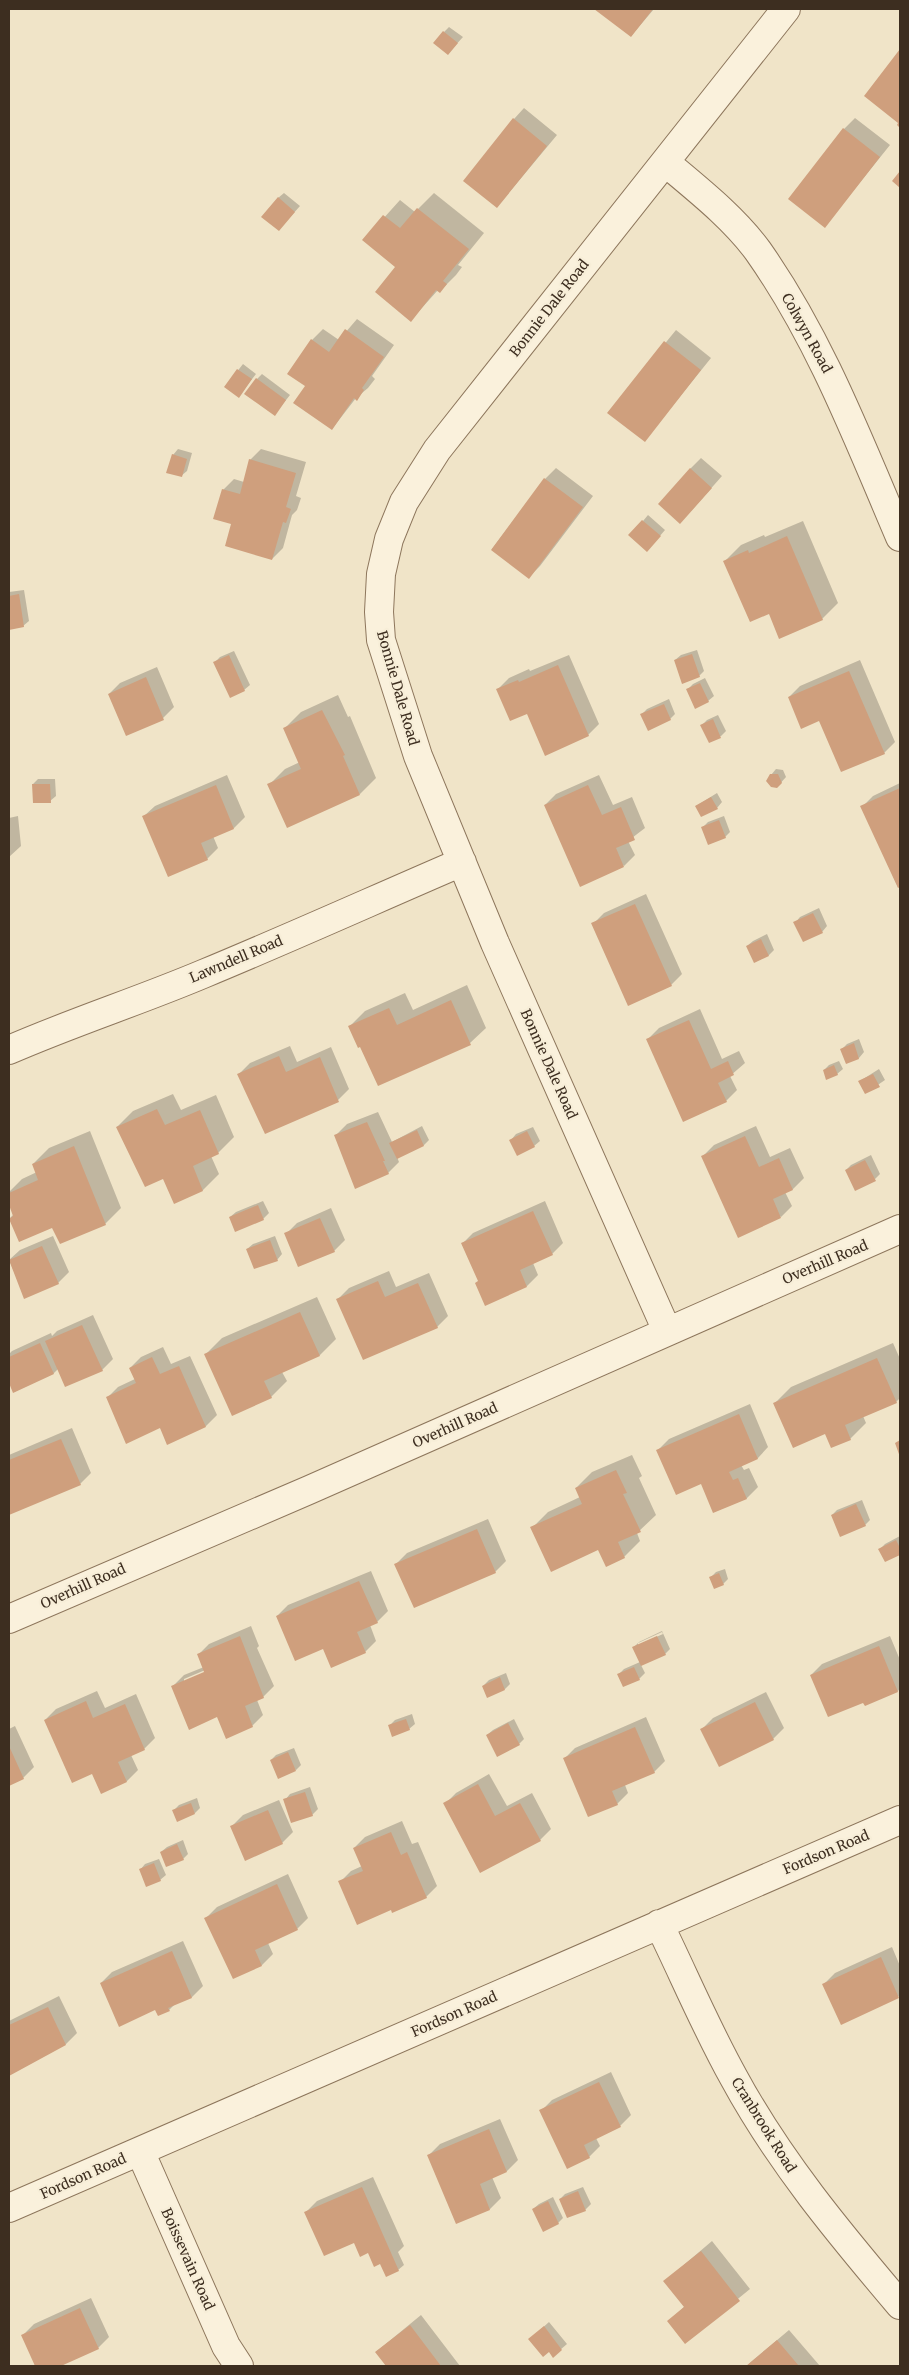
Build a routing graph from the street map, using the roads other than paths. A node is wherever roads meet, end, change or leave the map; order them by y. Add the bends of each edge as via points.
1 (786, 9) edge
2 (665, 162) junction
3 (900, 537) edge
4 (462, 862) junction
5 (9, 1050) edge
6 (900, 1230) edge
7 (667, 1331) junction
8 (9, 1619) edge
9 (900, 1820) edge
10 (659, 1924) junction
11 (140, 2151) junction
12 (9, 2208) edge
13 (900, 2305) edge
14 (238, 2366) edge

1 - 2 street, Bonnie Dale Road
2 - 3 street, Colwyn Road via 715,205 757,250 830,373
2 - 4 street, Bonnie Dale Road via 437,450 404,502 388,539 381,574 381,640 418,756
4 - 5 street, Lawndell Road via 203,974
4 - 7 street, Bonnie Dale Road
6 - 7 street, Overhill Road
7 - 8 street, Overhill Road
9 - 10 street, Fordson Road
10 - 11 street, Fordson Road
10 - 13 street, Cranbrook Road via 734,2078 777,2149 804,2188
11 - 12 street, Fordson Road
11 - 14 street, Boissevain Road via 226,2346

